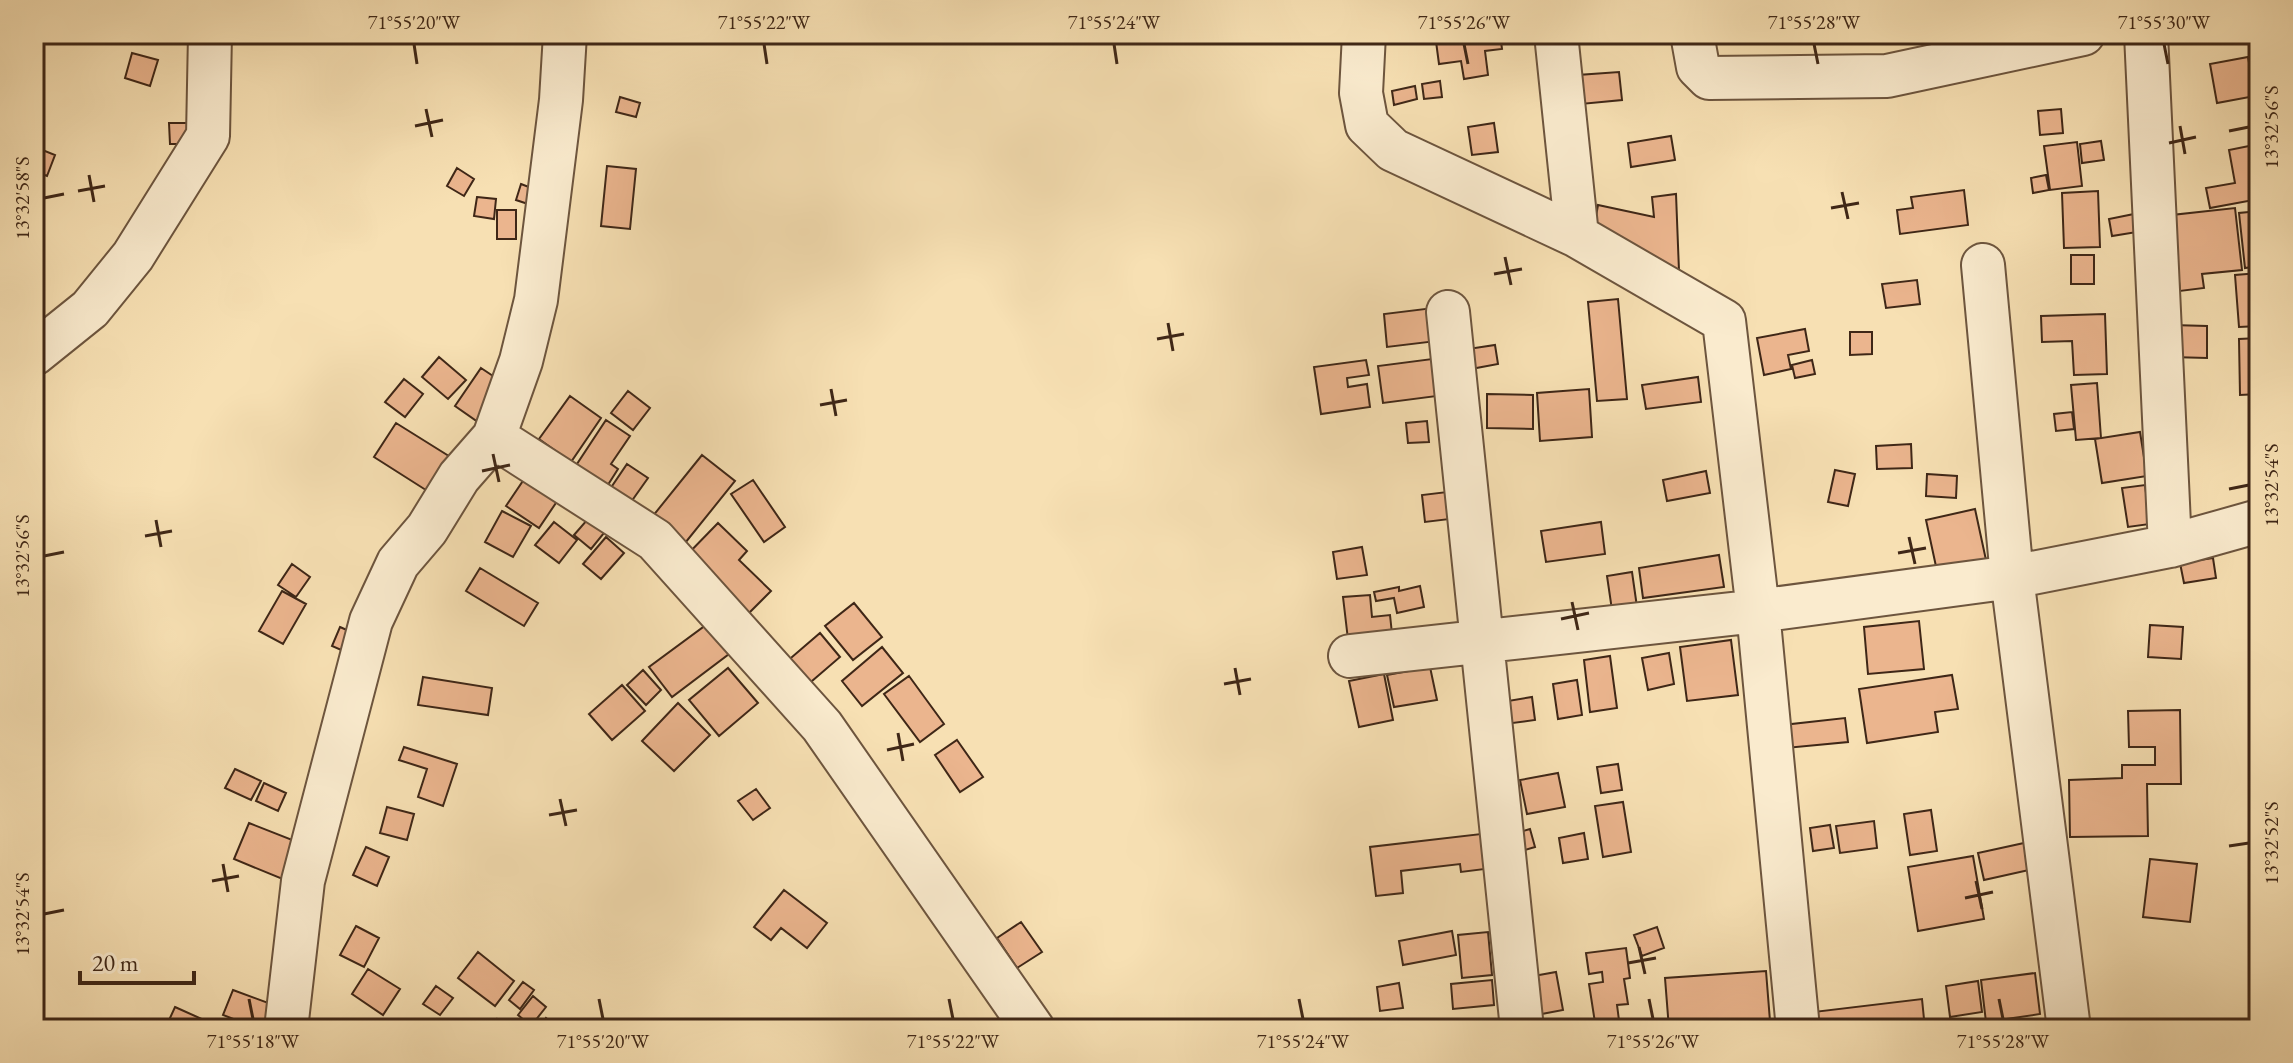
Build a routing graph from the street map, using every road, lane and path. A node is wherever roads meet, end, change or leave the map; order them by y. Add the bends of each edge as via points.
1 (210, 34) edge
2 (565, 34) edge
3 (1364, 34) edge
4 (1556, 34) edge
5 (1692, 34) edge
6 (2083, 34) edge
7 (2146, 34) edge
8 (1577, 236) junction
9 (1983, 265) dead end
10 (1448, 312) dead end
11 (34, 354) edge
12 (494, 437) junction
13 (2259, 521) edge
14 (2170, 546) junction
15 (2012, 577) junction
16 (1758, 611) junction
17 (1481, 641) junction
18 (1350, 656) dead end
19 (286, 1029) edge
20 (1033, 1029) edge
21 (1522, 1029) edge
22 (1798, 1029) edge
23 (2069, 1029) edge

1 - 11 street via 208,136 133,256 90,309
2 - 12 street via 536,300
3 - 8 street via 1361,93 1367,125 1393,150
4 - 8 street
5 - 6 street via 1698,67 1709,78 1887,76
7 - 14 street
8 - 16 street via 1724,321
9 - 15 street
10 - 17 street
12 - 19 street via 398,563 371,621 303,881
12 - 20 street via 655,540 822,726
13 - 14 street
14 - 15 street
15 - 16 street
15 - 23 street
16 - 17 street
16 - 22 street
17 - 18 street
17 - 21 street

